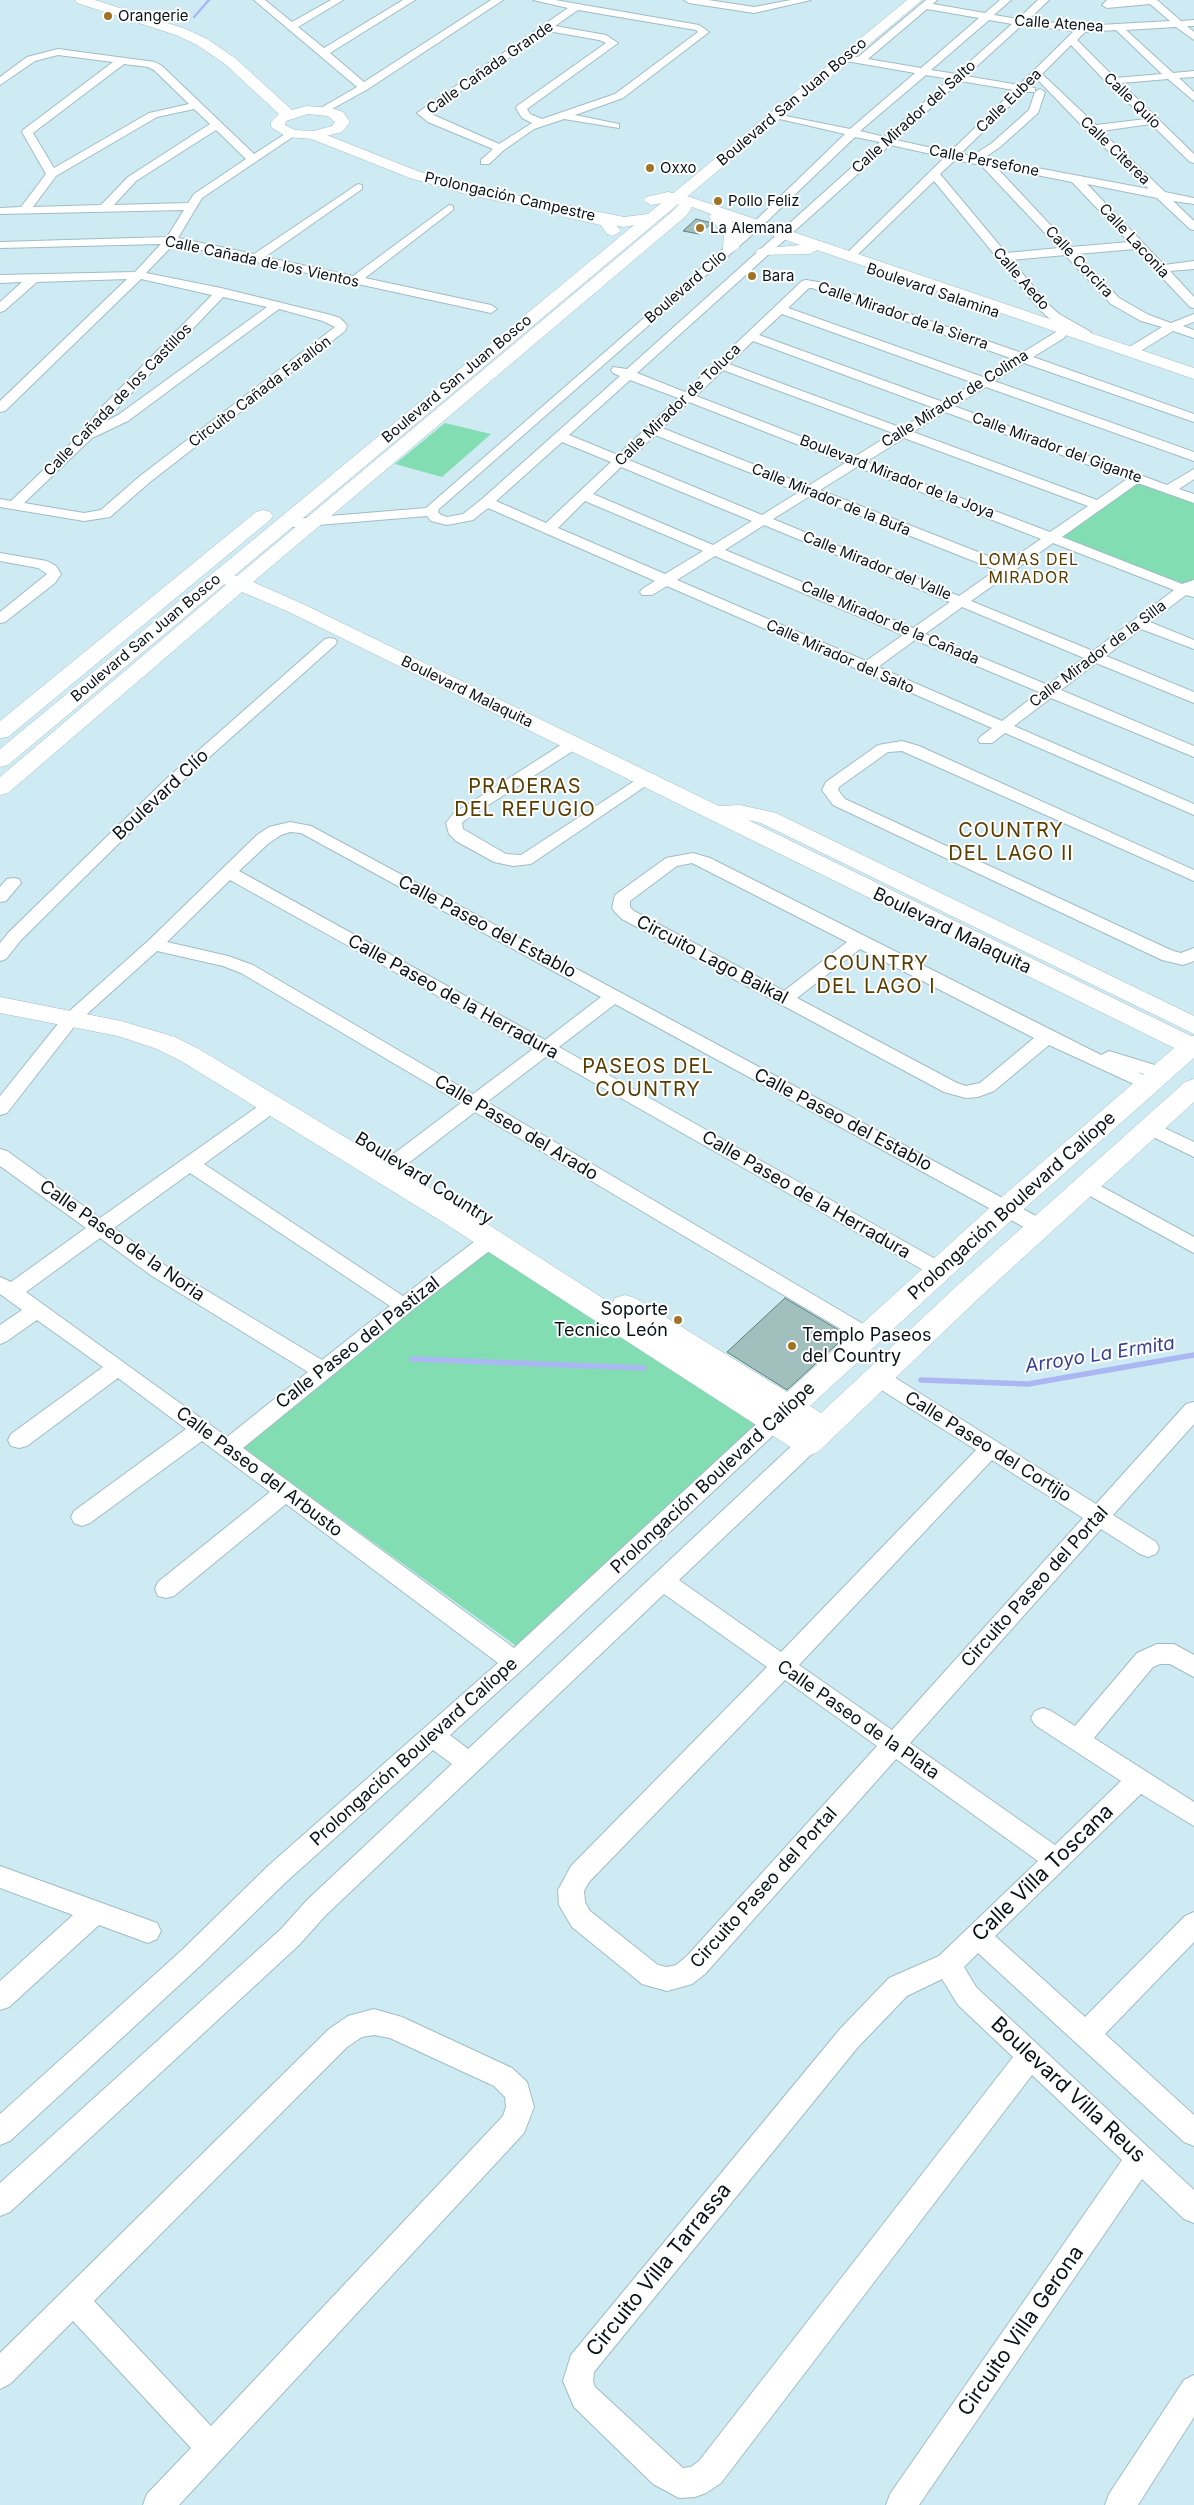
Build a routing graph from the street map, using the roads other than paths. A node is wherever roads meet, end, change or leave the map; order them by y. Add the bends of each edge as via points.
1 (82, 0) edge
2 (112, 0) edge
3 (259, 0) edge
4 (338, 0) edge
5 (410, 0) edge
6 (498, 0) edge
7 (538, 0) edge
8 (689, 0) edge
9 (806, 0) edge
10 (896, 0) edge
11 (1006, 0) edge
12 (1044, 0) edge
13 (1112, 0) edge
14 (1151, 1) edge
15 (716, 2) edge
16 (924, 2) edge
17 (134, 7) junction
18 (576, 7) junction
19 (120, 13) junction
20 (986, 17) junction
21 (1020, 22) junction
22 (1177, 22) junction
23 (1194, 23) edge
24 (292, 26) junction
25 (547, 28) junction
26 (1118, 28) junction
27 (1082, 29) junction
28 (1194, 37) edge
29 (1072, 41) junction
30 (323, 53) junction
31 (853, 59) junction
32 (122, 60) junction
33 (262, 71) dead end
34 (922, 71) junction
35 (1038, 74) junction
36 (1194, 74) edge
37 (1170, 76) junction
38 (958, 78) junction
39 (1111, 81) junction
40 (0, 82) edge
41 (364, 87) junction
42 (1023, 89) junction
43 (1040, 92) junction
44 (1058, 94) junction
45 (1194, 98) edge
46 (342, 100) junction
47 (196, 105) junction
48 (302, 106) junction
49 (323, 111) junction
50 (288, 114) junction
51 (564, 116) junction
52 (775, 116) junction
53 (1152, 121) junction
54 (541, 123) junction
55 (216, 125) junction
56 (615, 126) dead end
57 (1092, 129) junction
58 (292, 134) junction
59 (851, 134) junction
60 (338, 137) junction
61 (886, 142) junction
62 (1194, 142) edge
63 (1176, 143) junction
64 (271, 148) junction
65 (500, 148) junction
66 (953, 156) junction
67 (252, 159) junction
68 (980, 160) junction
69 (1194, 160) edge
70 (485, 162) dead end
71 (52, 174) junction
72 (934, 174) junction
73 (1075, 178) junction
74 (358, 187) dead end
75 (1161, 194) junction
76 (667, 198) junction
77 (1194, 201) edge
78 (191, 206) junction
79 (104, 208) junction
80 (449, 208) dead end
81 (597, 208) junction
82 (25, 210) junction
83 (0, 211) edge
84 (716, 217) junction
85 (755, 227) junction
86 (1194, 227) edge
87 (623, 230) junction
88 (782, 237) junction
89 (171, 240) junction
90 (1136, 244) junction
91 (0, 245) edge
92 (731, 248) junction
93 (811, 249) junction
94 (1068, 250) junction
95 (764, 252) junction
96 (849, 257) junction
97 (1002, 257) junction
98 (256, 258) junction
99 (1194, 265) edge
100 (1160, 269) junction
101 (138, 275) junction
102 (34, 278) junction
103 (0, 279) edge
104 (354, 281) junction
105 (810, 284) joint
106 (221, 292) junction
107 (1194, 304) edge
108 (277, 305) junction
109 (0, 308) edge
110 (491, 309) dead end
111 (780, 309) junction
112 (1194, 318) edge
113 (1171, 327) junction
114 (1194, 334) edge
115 (1060, 335) junction
116 (750, 336) junction
117 (1131, 351) junction
118 (172, 356) junction
119 (1022, 358) junction
120 (201, 362) junction
121 (598, 365) junction
122 (721, 365) junction
123 (628, 373) junction
124 (1194, 374) edge
125 (1194, 381) edge
126 (984, 382) junction
127 (427, 384) dead end
128 (689, 396) junction
129 (943, 406) junction
130 (0, 408) edge
131 (1194, 418) edge
132 (654, 430) junction
133 (902, 432) junction
134 (559, 436) junction
135 (86, 437) junction
136 (1194, 457) edge
137 (621, 461) junction
138 (856, 461) junction
139 (1194, 473) edge
140 (1137, 478) junction
141 (1170, 490) junction
142 (808, 491) junction
143 (585, 496) junction
144 (1194, 499) edge
145 (310, 501) junction
146 (487, 502) junction
147 (7, 504) edge
148 (1098, 505) junction
149 (431, 512) junction
150 (762, 519) junction
151 (312, 522) junction
152 (282, 524) junction
153 (548, 529) junction
154 (1051, 538) junction
155 (714, 549) junction
156 (0, 557) edge
157 (1007, 569) junction
158 (230, 580) junction
159 (665, 580) junction
160 (1191, 588) edge
161 (647, 592) dead end
162 (961, 600) junction
163 (0, 619) edge
164 (1138, 623) junction
165 (914, 633) junction
166 (330, 642) dead end
167 (1194, 645) edge
168 (1094, 656) junction
169 (866, 668) junction
170 (1049, 691) junction
171 (1194, 698) edge
172 (1002, 727) junction
173 (0, 732) edge
174 (986, 740) dead end
175 (573, 744) junction
176 (1194, 752) edge
177 (0, 760) edge
178 (645, 781) junction
179 (0, 788) edge
180 (1194, 810) edge
181 (228, 872) junction
182 (1194, 876) edge
183 (14, 883) dead end
184 (0, 897) edge
185 (859, 941) junction
186 (154, 945) junction
187 (1194, 954) edge
188 (0, 955) edge
189 (0, 988) edge
190 (614, 996) junction
191 (785, 999) junction
192 (0, 1005) edge
193 (80, 1012) junction
194 (1047, 1037) junction
195 (1193, 1041) edge
196 (546, 1048) junction
197 (1077, 1052) junction
198 (1155, 1079) junction
199 (1194, 1088) edge
200 (474, 1103) junction
201 (271, 1106) junction
202 (0, 1109) edge
203 (1152, 1128) junction
204 (1194, 1150) edge
205 (0, 1156) edge
206 (190, 1164) junction
207 (390, 1167) junction
208 (1086, 1185) junction
209 (1006, 1209) junction
210 (1040, 1227) junction
211 (100, 1228) junction
212 (490, 1240) junction
213 (1194, 1246) edge
214 (939, 1270) junction
215 (6, 1288) edge
216 (404, 1306) junction
217 (37, 1310) junction
218 (0, 1336) edge
219 (868, 1336) junction
220 (118, 1367) junction
221 (323, 1371) junction
222 (879, 1378) junction
223 (1194, 1410) edge
224 (781, 1415) junction
225 (202, 1429) junction
226 (815, 1437) junction
227 (19, 1440) dead end
228 (228, 1448) junction
229 (990, 1449) junction
230 (286, 1492) junction
231 (1099, 1516) junction
232 (82, 1517) dead end
233 (1148, 1548) dead end
234 (662, 1580) junction
235 (166, 1589) dead end
236 (515, 1662) junction
237 (782, 1667) junction
238 (1194, 1667) edge
239 (1043, 1718) dead end
240 (434, 1736) junction
241 (1076, 1740) junction
242 (893, 1746) junction
243 (469, 1764) junction
244 (1138, 1780) junction
245 (1192, 1812) edge
246 (1055, 1859) junction
247 (0, 1877) edge
248 (95, 1912) junction
249 (1194, 1924) edge
250 (148, 1931) dead end
251 (977, 1936) junction
252 (948, 1965) junction
253 (0, 1998) edge
254 (1087, 2034) junction
255 (1031, 2056) junction
256 (0, 2132) edge
257 (1194, 2133) edge
258 (1141, 2157) junction
259 (0, 2202) edge
260 (1194, 2209) edge
261 (74, 2301) junction
262 (0, 2374) edge
263 (1194, 2390) edge
264 (211, 2448) junction
265 (158, 2505) edge
266 (901, 2505) edge
267 (1120, 2505) edge

1 - 19 street
2 - 17 street
3 - 24 street
4 - 24 street
5 - 30 street
6 - 41 street
7 - 18 street
8 - 15 street
9 - 15 street via 754,10
10 - 76 street, Boulevard San Juan Bosco
11 - 20 street, Boulevard Clío
12 - 21 street, Calle Mirador del Salto
13 - 14 street via 1107,5
14 - 22 street
16 - 20 street, Calle Atenea
16 - 31 street, Boulevard San Juan Bosco
17 - 19 street
17 - 33 street via 217,37
18 - 25 street, Calle Cañada Grande
18 - 51 street via 699,28 704,32 619,96
19 - 50 street via 181,32 215,50
20 - 21 street, Calle Atenea
20 - 34 street, Boulevard Clío
21 - 27 street, Calle Atenea
21 - 38 street, Calle Mirador del Salto
22 - 23 street, Calle Atenea
22 - 26 street, Calle Atenea
22 - 28 street
24 - 30 street
25 - 54 street via 602,37 613,43 521,108 526,116
25 - 65 street, Calle Cañada Grande via 422,113
26 - 27 street, Calle Atenea
26 - 37 street
27 - 29 street, Calle Eubea
29 - 35 street, Calle Eubea
29 - 39 street, Calle Quío
30 - 41 street
31 - 34 street
31 - 52 street, Boulevard San Juan Bosco
32 - 40 street via 68,52 49,53 31,59
32 - 47 street via 155,66
32 - 71 street via 27,132
34 - 38 street
34 - 59 street, Boulevard Clío
35 - 42 street, Calle Eubea
35 - 44 street, Calle Citerea
36 - 37 street
37 - 39 street
37 - 45 street
38 - 42 street
38 - 61 street, Calle Mirador del Salto
39 - 53 street, Calle Quío
41 - 46 street
42 - 43 street
42 - 66 street, Calle Eubea
43 - 44 street
43 - 68 street via 1034,111
44 - 57 street, Calle Citerea
46 - 48 street
46 - 49 street
47 - 55 street
47 - 71 street via 153,115
48 - 49 street
48 - 50 street
49 - 60 street via 342,118
50 - 58 street via 278,122 278,127
51 - 54 street
51 - 56 street
52 - 59 street, Calle Persefone
52 - 76 street, Boulevard San Juan Bosco
53 - 57 street
53 - 63 street, Calle Quío
54 - 65 street
55 - 67 street
55 - 79 street via 132,179
57 - 75 street, Calle Citerea
58 - 60 street, Prolongación Campestre
58 - 64 street
59 - 61 street, Calle Persefone
59 - 85 street, Boulevard Clío
60 - 64 street
60 - 81 street, Prolongación Campestre via 483,183
60 - 87 street, Prolongación Campestre via 392,167 440,182 606,222
61 - 66 street, Calle Persefone
61 - 88 street, Calle Mirador del Salto
62 - 63 street
63 - 69 street, Calle Quío
64 - 67 street
65 - 70 street
66 - 68 street, Calle Persefone
66 - 72 street, Calle Eubea
67 - 78 street via 198,196
68 - 73 street, Calle Persefone
68 - 94 street, Calle Corcira
71 - 82 street
72 - 96 street, Calle Eubea
72 - 97 street, Calle Aedo
73 - 75 street, Calle Persefone
73 - 90 street, Calle Laconia
74 - 98 street
75 - 77 street, Calle Persefone
75 - 86 street, Calle Citerea
76 - 81 street via 622,209
76 - 84 street, Boulevard Salamina
76 - 85 street, Boulevard Salamina
76 - 87 street, Boulevard San Juan Bosco
76 - 151 street
78 - 79 street
78 - 89 street
79 - 82 street
80 - 104 street
81 - 87 street
82 - 83 street
84 - 85 street, Boulevard Salamina
84 - 92 street via 732,234
85 - 88 street, Boulevard Salamina
85 - 92 street, Boulevard Clío
87 - 127 street, Boulevard San Juan Bosco
87 - 145 street, Boulevard San Juan Bosco
88 - 93 street, Boulevard Salamina
88 - 95 street, Calle Mirador del Salto
88 - 96 street, Boulevard Salamina
89 - 91 street, Calle Cañada de los Vientos
89 - 98 street, Calle Cañada de los Vientos
89 - 101 street
90 - 94 street
90 - 100 street, Calle Laconia
92 - 121 street, Boulevard Clío
93 - 95 street
93 - 115 street, Boulevard Salamina
94 - 97 street
94 - 113 street, Calle Corcira via 1115,302
95 - 123 street, Calle Mirador del Salto
96 - 117 street, Boulevard Salamina
97 - 117 street, Calle Aedo via 1054,317
98 - 104 street, Calle Cañada de los Vientos
99 - 100 street
100 - 107 street, Calle Laconia
101 - 102 street, Circuito Cañada Farallón
101 - 106 street, Circuito Cañada Farallón
101 - 130 street
102 - 103 street, Circuito Cañada Farallón
102 - 109 street
104 - 110 street, Calle Cañada de los Vientos
105 - 111 street, Calle Mirador de Toluca via 803,286
105 - 119 street, Calle Mirador de la Sierra
106 - 108 street, Circuito Cañada Farallón
106 - 118 street, Calle Cañada de los Castillos
108 - 120 street
108 - 147 street, Circuito Cañada Farallón via 336,321 341,326 339,331 145,479 105,514 84,517
111 - 116 street, Calle Mirador de Toluca
111 - 126 street
112 - 113 street
113 - 114 street, Calle Corcira
113 - 117 street
115 - 119 street, Calle Mirador de Colima
115 - 125 street, Boulevard Salamina
116 - 122 street, Calle Mirador de Toluca
116 - 129 street, Calle Mirador del Gigante
117 - 124 street, Boulevard Salamina
118 - 120 street
118 - 135 street, Calle Cañada de los Castillos via 104,413
119 - 126 street, Calle Mirador de Colima
119 - 131 street, Calle Mirador de la Sierra
120 - 135 street via 123,418
121 - 123 street, Boulevard Mirador de la Joya
121 - 149 street, Boulevard Clío
122 - 128 street, Calle Mirador de Toluca
122 - 133 street
123 - 128 street, Boulevard Mirador de la Joya
123 - 134 street, Calle Mirador del Salto
126 - 129 street, Calle Mirador de Colima
126 - 136 street
128 - 132 street, Calle Mirador de Toluca
128 - 138 street, Boulevard Mirador de la Joya
129 - 133 street, Calle Mirador de Colima
129 - 140 street, Calle Mirador del Gigante
132 - 137 street, Calle Mirador de Toluca
132 - 142 street, Calle Mirador de la Bufa
133 - 138 street, Calle Mirador de Colima
133 - 148 street
134 - 137 street, Calle Mirador del Valle
134 - 146 street, Calle Mirador del Salto
135 - 147 street, Calle Cañada de los Castillos
137 - 143 street, Calle Mirador de Toluca
137 - 150 street, Calle Mirador del Valle
138 - 142 street, Calle Mirador de Colima
138 - 154 street, Boulevard Mirador de la Joya
139 - 141 street
140 - 141 street, Calle Mirador del Gigante
140 - 148 street
141 - 144 street, Calle Mirador del Gigante
142 - 150 street, Calle Mirador de Colima
142 - 157 street, Calle Mirador de la Bufa
143 - 153 street, Calle Mirador de Toluca
143 - 155 street, Calle Mirador de la Cañada
145 - 152 street, Boulevard San Juan Bosco
145 - 173 street, Boulevard San Juan Bosco via 285,498
146 - 149 street, Calle Mirador del Salto via 468,517 458,520 436,518
146 - 153 street, Calle Mirador del Salto
148 - 154 street
149 - 151 street
150 - 155 street, Calle Mirador de Colima
150 - 162 street, Calle Mirador del Valle
151 - 152 street
151 - 158 street
152 - 158 street, Boulevard San Juan Bosco
153 - 159 street, Calle Mirador del Salto
154 - 157 street
154 - 160 street, Boulevard Mirador de la Joya
155 - 159 street, Calle Mirador de Colima
155 - 165 street, Calle Mirador de la Cañada
156 - 163 street via 42,564 51,568 54,574
157 - 162 street
158 - 175 street, Boulevard Malaquita via 296,608
158 - 177 street, Boulevard San Juan Bosco
158 - 179 street
159 - 161 street, Calle Mirador de Colima
159 - 169 street, Calle Mirador del Salto
160 - 164 street, Calle Mirador de la Silla
162 - 165 street
162 - 168 street, Calle Mirador del Valle
164 - 167 street
164 - 168 street, Calle Mirador de la Silla
165 - 169 street
165 - 170 street, Calle Mirador de la Cañada
166 - 188 street, Boulevard Clío via 171,783 15,936
168 - 170 street, Calle Mirador de la Silla
168 - 171 street, Calle Mirador del Valle
169 - 172 street, Calle Mirador del Salto
170 - 172 street, Calle Mirador de la Silla
170 - 176 street, Calle Mirador de la Cañada
172 - 174 street, Calle Mirador de la Silla
172 - 180 street, Calle Mirador del Salto
175 - 178 street, Boulevard Malaquita
175 - 178 street via 459,817 454,823 455,830 500,858 513,862 525,860
178 - 195 street, Boulevard Malaquita
181 - 186 street, Calle Paseo del Establo
181 - 190 street, Calle Paseo del Establo via 275,831 290,827 305,829
181 - 196 street, Calle Paseo de la Herradura
182 - 187 street via 902,746 884,748 832,785 830,790 839,802 1168,956 1184,959
183 - 184 street
185 - 191 street
185 - 191 street, Circuito Lago Baikal via 693,858 672,862 620,899 621,908 628,916
185 - 194 street, Circuito Lago Baikal
186 - 193 street, Calle Paseo del Establo
186 - 200 street, Calle Paseo del Arado via 247,969
189 - 193 street, Boulevard Country
190 - 196 street
190 - 209 street, Calle Paseo del Establo
191 - 194 street, Circuito Lago Baikal via 951,1088 966,1092 986,1087
192 - 193 street, Boulevard Country
193 - 201 street, Boulevard Country via 121,1030 166,1043
193 - 202 street, Calle Paseo del Establo
193 - 207 street, Boulevard Country via 136,1017 207,1044
194 - 197 street, Circuito Lago Baikal
195 - 198 street, Prolongación Boulevard Calíope
196 - 200 street
196 - 214 street, Calle Paseo de la Herradura
197 - 198 street, Circuito Lago Baikal
197 - 198 street, Circuito Lago Baikal via 1124,1060
198 - 209 street, Prolongación Boulevard Calíope
199 - 203 street, Prolongación Boulevard Calíope
200 - 207 street
200 - 219 street, Calle Paseo del Arado
201 - 206 street
201 - 207 street, Boulevard Country
203 - 204 street
203 - 208 street, Prolongación Boulevard Calíope
205 - 211 street, Calle Paseo de la Noria
206 - 211 street
206 - 216 street
207 - 212 street, Boulevard Country
207 - 224 street, Boulevard Country
208 - 210 street, Prolongación Boulevard Calíope
208 - 213 street
209 - 210 street, Calle Paseo del Establo
209 - 214 street, Prolongación Boulevard Calíope
210 - 222 street, Prolongación Boulevard Calíope
211 - 215 street
211 - 221 street, Calle Paseo de la Noria via 159,1271
212 - 216 street, Calle Paseo del Pastizal
212 - 224 street, Boulevard Country
214 - 219 street, Prolongación Boulevard Calíope
215 - 217 street, Calle Paseo del Arbusto
216 - 221 street, Calle Paseo del Pastizal
217 - 218 street
217 - 220 street, Calle Paseo del Arbusto
219 - 224 street, Prolongación Boulevard Calíope
220 - 225 street, Calle Paseo del Arbusto
220 - 227 street
221 - 228 street, Calle Paseo del Pastizal
222 - 226 street, Prolongación Boulevard Calíope
222 - 229 street, Calle Paseo del Cortijo
223 - 231 street, Circuito Paseo del Portal
224 - 226 street, Boulevard Country
224 - 236 street, Prolongación Boulevard Calíope
225 - 228 street, Calle Paseo del Arbusto
225 - 232 street
226 - 234 street, Prolongación Boulevard Calíope
228 - 230 street, Calle Paseo del Arbusto
229 - 231 street, Calle Paseo del Cortijo
229 - 237 street, Circuito Paseo del Portal
230 - 235 street
230 - 236 street, Calle Paseo del Arbusto
231 - 233 street, Calle Paseo del Cortijo
231 - 242 street, Circuito Paseo del Portal
234 - 237 street, Calle Paseo de la Plata
234 - 243 street, Prolongación Boulevard Calíope
236 - 240 street, Prolongación Boulevard Calíope
237 - 242 street, Calle Paseo de la Plata
237 - 242 street, Circuito Paseo del Portal via 580,1874 571,1890 572,1905 581,1919 651,1975 667,1979 683,1975 696,1966
238 - 241 street via 1174,1654 1157,1654 1145,1660
239 - 241 street
240 - 243 street
240 - 256 street, Prolongación Boulevard Calíope via 277,1874 184,1965
241 - 244 street
242 - 246 street, Calle Paseo de la Plata
243 - 259 street, Prolongación Boulevard Calíope via 316,1908 290,1937
244 - 245 street
244 - 246 street, Calle Villa Toscana
246 - 251 street, Calle Villa Toscana
247 - 248 street
248 - 250 street
248 - 253 street
249 - 254 street
251 - 252 street, Calle Villa Toscana
251 - 254 street
252 - 255 street, Boulevard Villa Reus via 967,1996
252 - 255 street, Circuito Villa Tarrassa via 898,1987 849,2038 581,2365 578,2381 584,2397 664,2473 679,2483 695,2482 710,2472
254 - 257 street
255 - 258 street, Boulevard Villa Reus
258 - 260 street, Boulevard Villa Reus
258 - 266 street, Circuito Villa Gerona
261 - 262 street
261 - 264 street
261 - 264 street via 338,2038 357,2025 374,2022 393,2026 503,2076 517,2091 520,2107 514,2124
263 - 267 street
264 - 265 street

